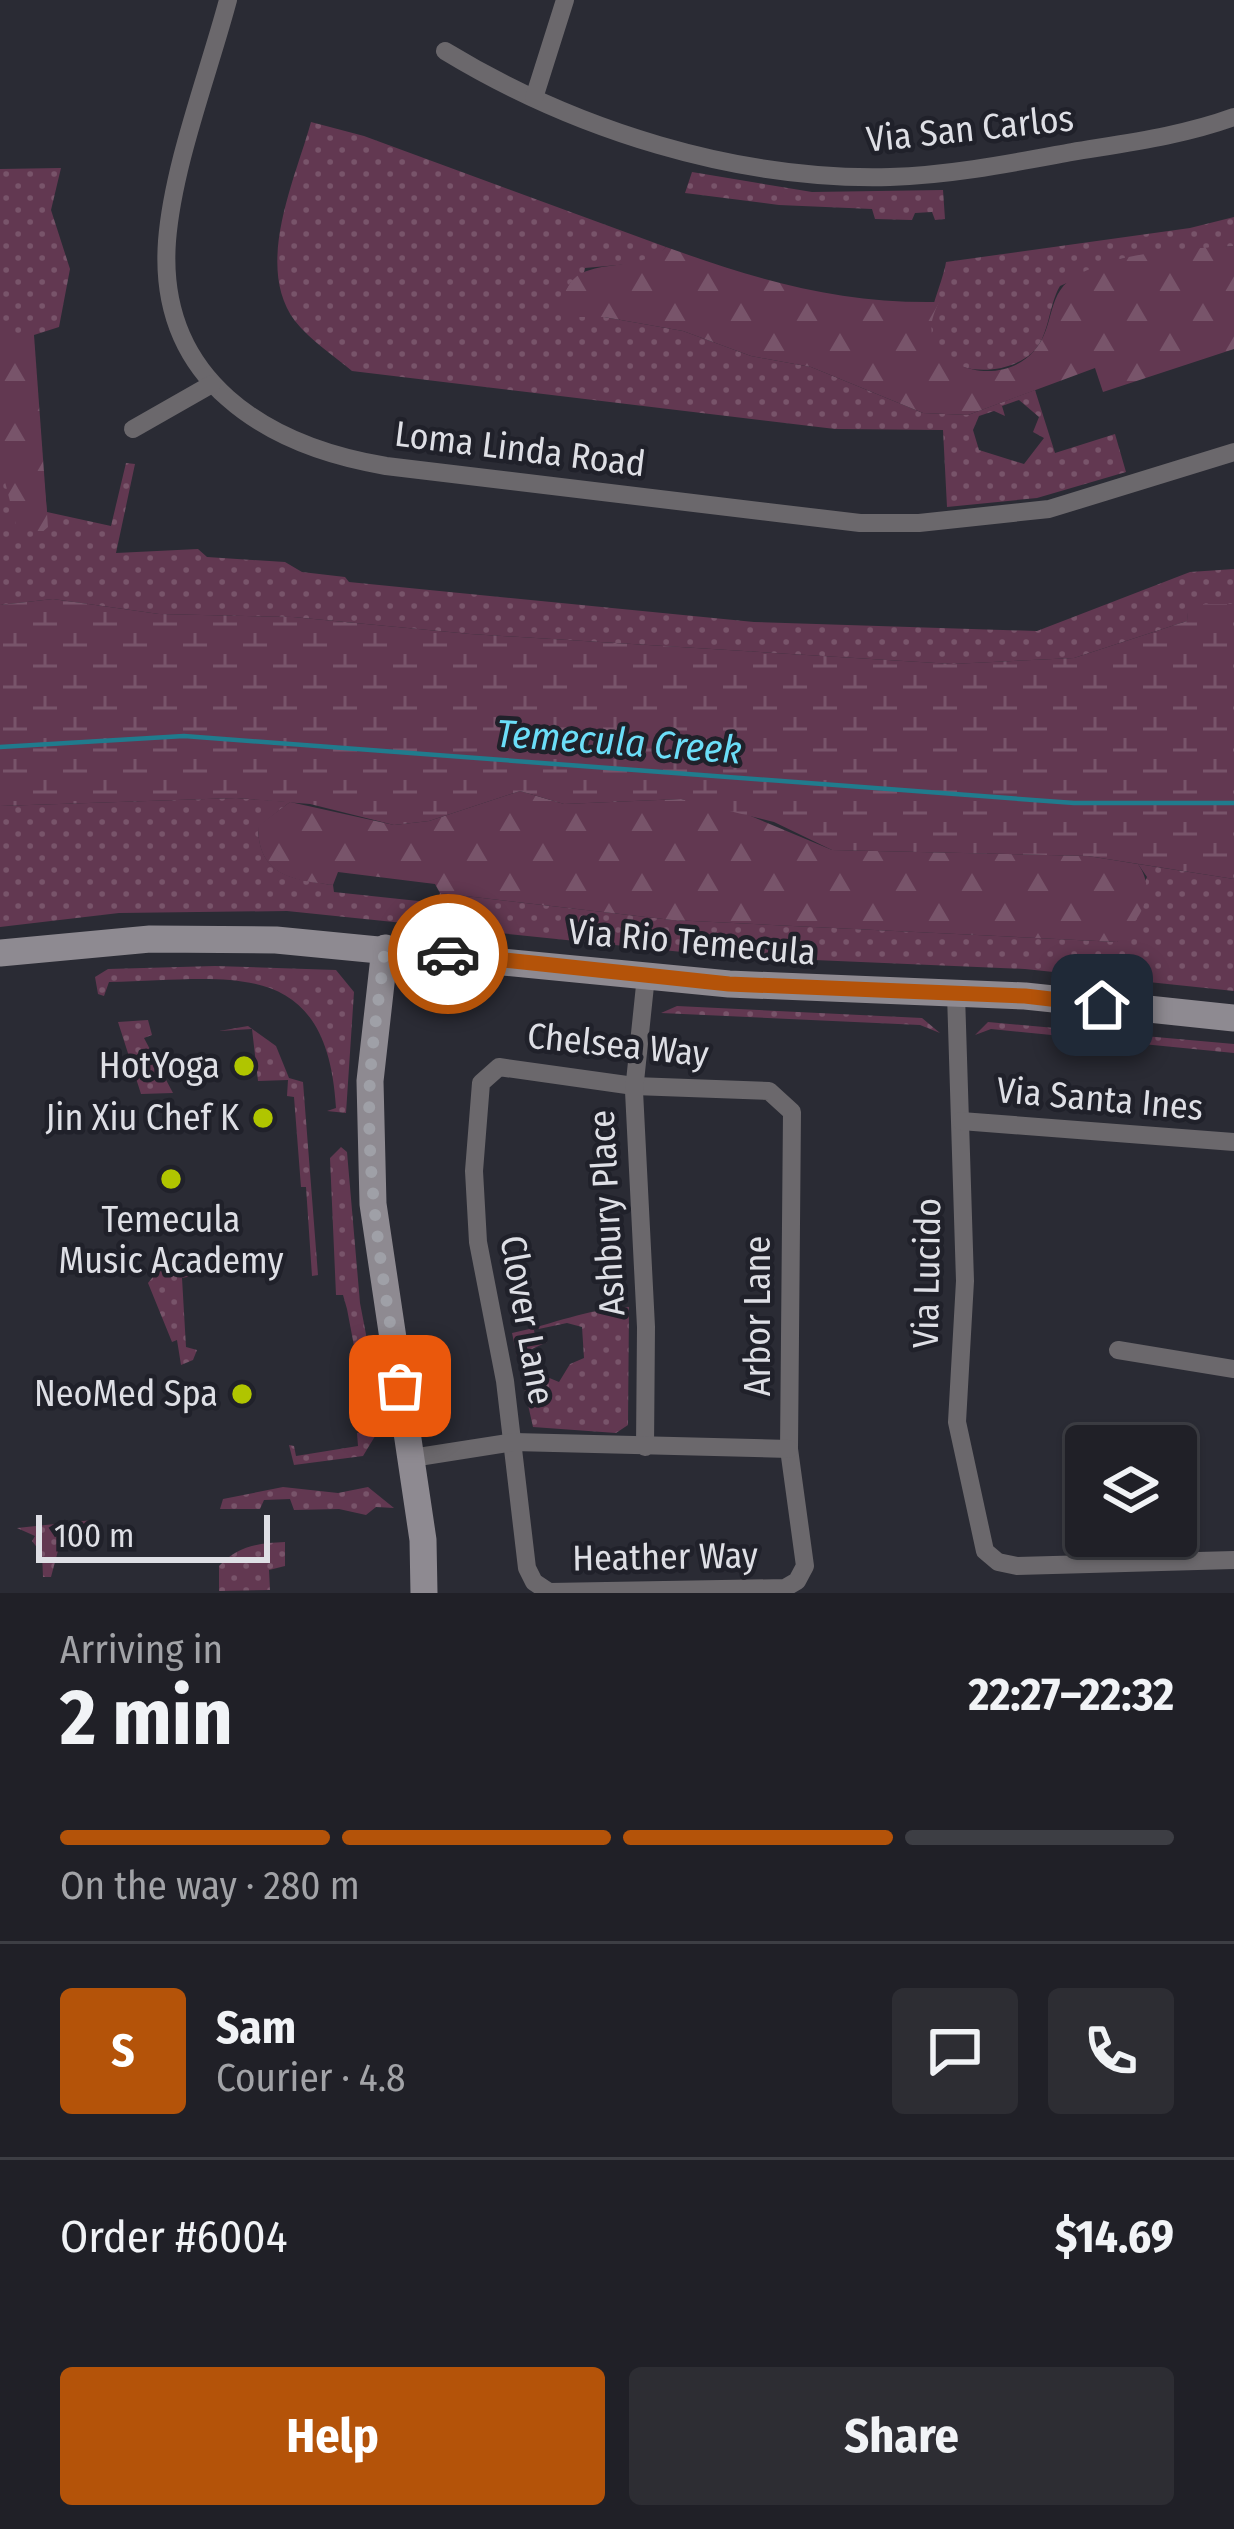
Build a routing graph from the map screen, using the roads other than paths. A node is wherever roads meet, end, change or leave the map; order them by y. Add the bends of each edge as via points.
1 (228, 0) edge
2 (565, 0) edge
3 (445, 52) dead end
4 (534, 98) junction
5 (1234, 117) edge
6 (212, 384) junction
7 (133, 429) dead end
8 (1234, 452) edge
9 (385, 948) junction
10 (0, 953) edge
11 (646, 976) junction
12 (956, 994) junction
13 (1234, 1018) edge
14 (481, 1083) joint
15 (634, 1086) junction
16 (755, 1090) joint
17 (961, 1121) junction
18 (1234, 1142) edge
19 (1118, 1349) dead end
20 (1234, 1369) edge
21 (514, 1442) junction
22 (645, 1448) junction
23 (789, 1449) junction
24 (412, 1458) junction
25 (1234, 1560) edge
26 (805, 1566) joint
27 (527, 1568) joint
28 (424, 1593) edge

1 - 6 street, Loma Linda Road via 167,239 173,304
2 - 4 street
3 - 4 street, Via San Carlos
4 - 5 street, Via San Carlos via 663,146 814,176 960,171
6 - 7 street
6 - 8 street, Loma Linda Road via 249,419 329,457 860,523 1049,509
9 - 10 street, Via Rio Temecula via 150,939
9 - 11 street, Via Rio Temecula
9 - 24 street via 370,1081 373,1204
11 - 12 street, Via Rio Temecula
11 - 15 street, Ashbury Place
12 - 13 street, Via Rio Temecula
12 - 17 street, Via Lucido
14 - 15 street, Chelsea Way via 499,1067 519,1067
14 - 21 street, Clover Lane via 474,1204
15 - 16 street, Chelsea Way
15 - 22 street, Ashbury Place
16 - 23 street, Arbor Lane via 785,1100 792,1112
17 - 18 street, Via Santa Ines
17 - 25 street, Via Lucido via 965,1298 957,1422 985,1551 1017,1565
19 - 20 street
21 - 22 street
21 - 24 street
21 - 27 street, Clover Lane
22 - 23 street
23 - 26 street, Arbor Lane
24 - 28 street
26 - 27 street, Heather Way via 785,1588 595,1592 549,1592

